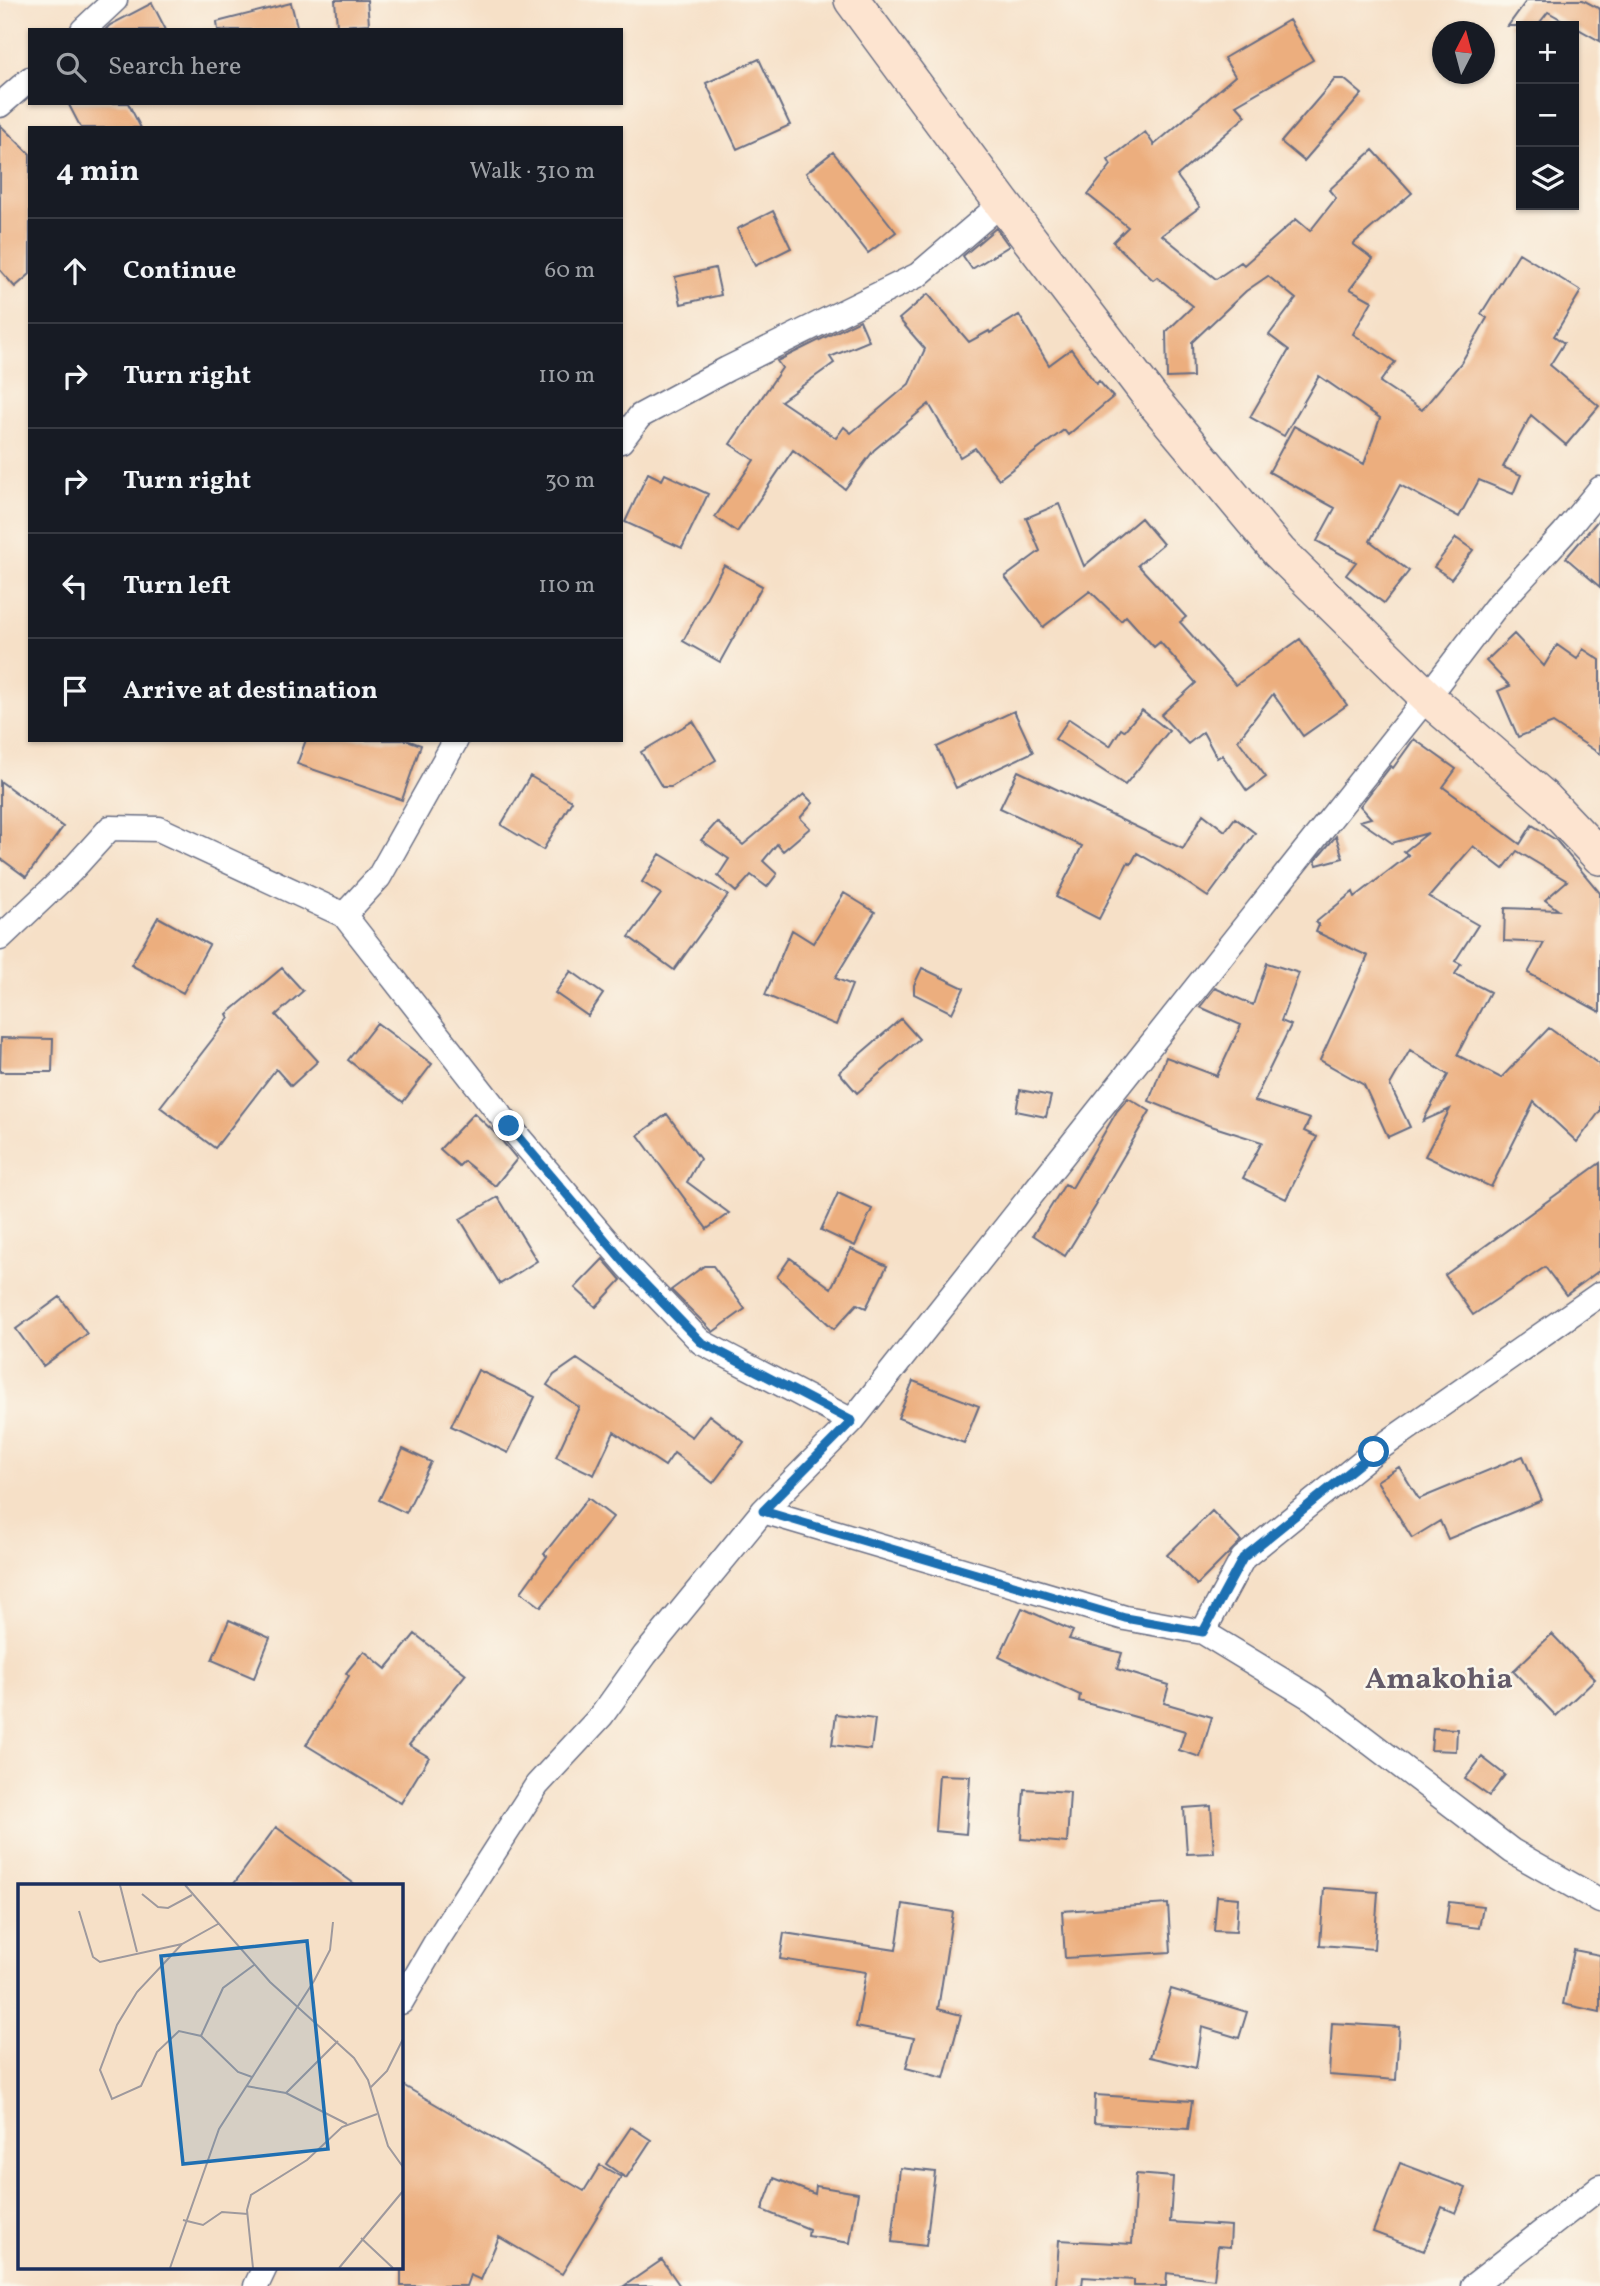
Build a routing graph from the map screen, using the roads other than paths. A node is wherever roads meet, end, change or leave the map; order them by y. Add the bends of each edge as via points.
1 (115, 0) edge
2 (852, 0) edge
3 (85, 28) edge
4 (28, 81) edge
5 (0, 104) edge
6 (1002, 203) junction
7 (623, 437) edge
8 (1600, 489) edge
9 (1427, 697) junction
10 (455, 742) edge
11 (1600, 857) edge
12 (344, 915) junction
13 (0, 938) edge
14 (1600, 1293) edge
15 (852, 1421) junction
16 (763, 1511) junction
17 (1203, 1632) junction
18 (1600, 1901) edge
19 (402, 2000) edge
20 (1600, 2188) edge
21 (265, 2268) edge
22 (256, 2286) edge
23 (1473, 2286) edge

1 - 3 street
2 - 6 street
4 - 5 street
6 - 7 street via 918,275 640,416
6 - 9 street via 1154,402 1279,552
8 - 9 street via 1495,608
9 - 11 street via 1545,799
9 - 15 street
10 - 12 street via 379,877
12 - 13 street via 159,829 110,828
12 - 15 street via 509,1126 629,1268 701,1342
14 - 17 street via 1374,1452 1243,1558
15 - 16 street
16 - 17 street via 1125,1618
16 - 19 street via 645,1655 603,1715 537,1785
17 - 18 street via 1313,1699 1512,1851
20 - 23 street
21 - 22 street

